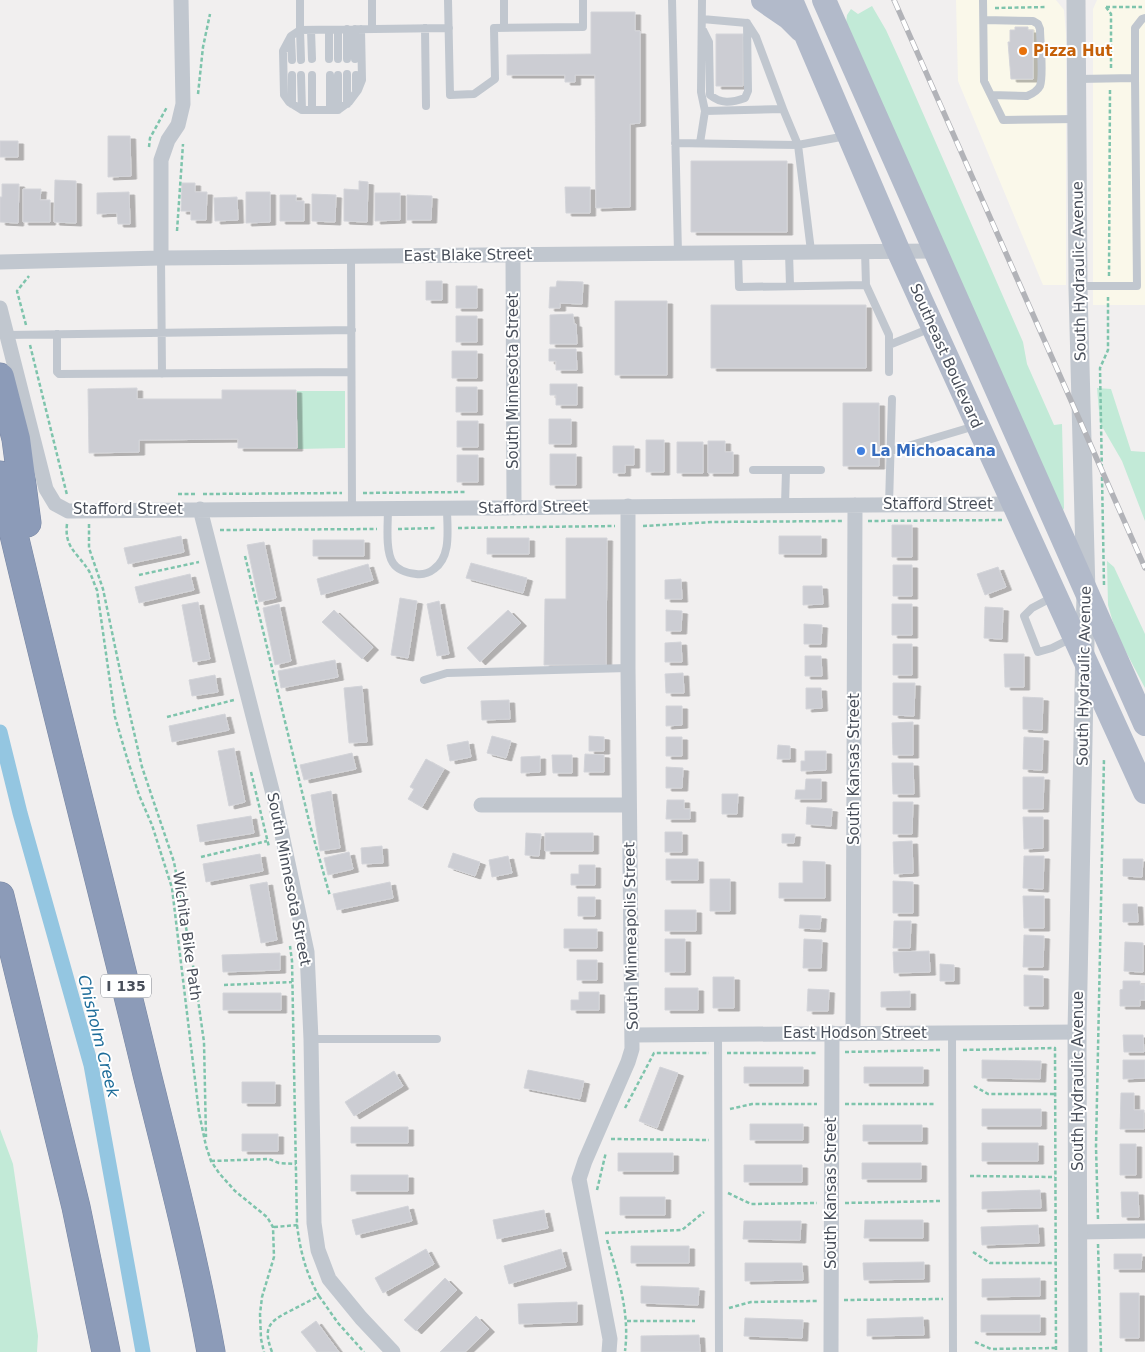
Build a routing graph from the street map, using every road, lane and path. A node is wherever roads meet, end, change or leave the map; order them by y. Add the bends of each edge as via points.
1 (181, 0) edge
2 (300, 0) edge
3 (372, 0) edge
4 (448, 0) edge
5 (504, 0) edge
6 (583, 0) edge
7 (672, 0) edge
8 (702, 0) edge
9 (763, 0) edge
10 (791, 0) edge
11 (824, 0) edge
12 (983, 0) edge
13 (1076, 0) edge
14 (1047, 7) dead end
15 (1106, 7) dead end
16 (1145, 7) edge
17 (995, 8) dead end
18 (1145, 18) edge
19 (984, 20) junction
20 (701, 23) junction
21 (748, 23) junction
22 (425, 28) junction
23 (449, 28) junction
24 (504, 28) junction
25 (350, 29) junction
26 (372, 29) junction
27 (300, 30) junction
28 (311, 30) junction
29 (329, 30) junction
30 (291, 36) junction
31 (807, 37) junction
32 (312, 59) dead end
33 (330, 59) dead end
34 (292, 60) dead end
35 (301, 60) dead end
36 (347, 74) dead end
37 (292, 75) dead end
38 (301, 75) dead end
39 (312, 75) dead end
40 (330, 75) dead end
41 (338, 75) dead end
42 (356, 75) dead end
43 (1135, 78) junction
44 (1078, 79) junction
45 (356, 93) junction
46 (991, 95) junction
47 (292, 104) junction
48 (347, 104) junction
49 (426, 106) dead end
50 (783, 109) junction
51 (302, 110) junction
52 (312, 110) junction
53 (334, 110) junction
54 (705, 111) junction
55 (1078, 119) junction
56 (1136, 134) junction
57 (1145, 134) edge
58 (849, 136) junction
59 (675, 143) junction
60 (700, 143) junction
61 (798, 145) junction
62 (1136, 211) junction
63 (1145, 211) edge
64 (898, 250) junction
65 (935, 250) junction
66 (811, 251) junction
67 (865, 251) junction
68 (738, 252) junction
69 (790, 252) junction
70 (678, 253) junction
71 (513, 255) junction
72 (351, 256) junction
73 (161, 258) junction
74 (0, 262) edge
75 (38, 276) dead end
76 (866, 285) junction
77 (790, 286) junction
78 (1078, 286) junction
79 (1141, 286) edge
80 (0, 308) edge
81 (933, 327) junction
82 (352, 330) junction
83 (162, 332) junction
84 (57, 334) junction
85 (7, 335) junction
86 (28, 335) junction
87 (889, 345) junction
88 (352, 372) junction
89 (889, 372) dead end
90 (162, 374) junction
91 (0, 377) edge
92 (892, 399) dead end
93 (977, 425) junction
94 (891, 451) junction
95 (753, 470) dead end
96 (786, 470) junction
97 (821, 470) dead end
98 (0, 475) edge
99 (473, 492) dead end
100 (352, 493) junction
101 (175, 494) dead end
102 (63, 503) junction
103 (785, 505) junction
104 (855, 505) junction
105 (889, 505) junction
106 (628, 506) junction
107 (447, 508) junction
108 (514, 508) junction
109 (200, 509) junction
110 (352, 509) junction
111 (388, 509) junction
112 (89, 510) junction
113 (1009, 512) junction
114 (855, 521) junction
115 (628, 526) junction
116 (447, 528) junction
117 (388, 529) junction
118 (206, 530) junction
119 (199, 554) dead end
120 (245, 556) dead end
121 (139, 575) dead end
122 (1086, 593) junction
123 (1055, 596) junction
124 (33, 622) junction
125 (1074, 638) junction
126 (1084, 661) junction
127 (628, 668) junction
128 (424, 680) dead end
129 (236, 709) dead end
130 (167, 717) dead end
131 (1145, 724) edge
132 (1104, 758) dead end
133 (249, 763) dead end
134 (1145, 792) edge
135 (481, 805) dead end
136 (629, 805) junction
137 (267, 841) junction
138 (269, 850) dead end
139 (201, 857) dead end
140 (0, 896) edge
141 (330, 896) dead end
142 (289, 943) dead end
143 (292, 982) junction
144 (224, 985) dead end
145 (1077, 1032) junction
146 (853, 1033) junction
147 (952, 1033) junction
148 (718, 1034) junction
149 (832, 1034) junction
150 (633, 1035) junction
151 (312, 1039) junction
152 (437, 1039) dead end
153 (952, 1050) junction
154 (816, 1053) dead end
155 (832, 1053) junction
156 (974, 1086) dead end
157 (1055, 1094) junction
158 (611, 1139) dead end
159 (711, 1140) dead end
160 (206, 1146) junction
161 (211, 1161) junction
162 (296, 1164) junction
163 (970, 1176) dead end
164 (1055, 1177) junction
165 (704, 1212) dead end
166 (314, 1223) junction
167 (297, 1225) junction
168 (273, 1228) junction
169 (1077, 1232) junction
170 (1098, 1232) junction
171 (1145, 1232) edge
172 (605, 1234) dead end
173 (973, 1252) dead end
174 (1055, 1263) junction
175 (319, 1296) junction
176 (627, 1321) dead end
177 (695, 1321) dead end
178 (975, 1342) dead end
179 (1056, 1350) edge
180 (106, 1352) edge
181 (211, 1352) edge
182 (264, 1352) edge
183 (272, 1352) edge
184 (364, 1352) edge
185 (393, 1352) edge
186 (609, 1352) edge
187 (719, 1352) edge
188 (831, 1352) edge
189 (953, 1352) edge
190 (1078, 1352) edge
191 (1101, 1352) edge

1 - 73 street via 183,104 178,125 161,160
2 - 27 lane
3 - 26 lane
4 - 23 lane
5 - 24 lane
6 - 24 lane via 583,28
7 - 59 lane
8 - 20 lane
9 - 31 main road via 789,18
10 - 31 main road, Southeast Boulevard
11 - 65 main road
12 - 19 lane
13 - 44 street, South Hydraulic Avenue
14 - 17 path
15 - 16 path
18 - 43 lane via 1135,28
19 - 46 lane via 984,81
19 - 46 lane via 1033,21 1040,29 1039,87 1027,96
20 - 21 lane
20 - 21 lane via 708,42 710,95 717,101 732,102 744,98 748,91
20 - 54 lane via 701,92
21 - 50 lane
22 - 23 lane
22 - 26 lane
22 - 49 lane
23 - 24 lane via 450,95 474,94 495,79 494,28
25 - 25 lane via 347,59
25 - 26 lane
25 - 29 lane
25 - 45 lane via 362,80
27 - 28 lane
27 - 30 lane
27 - 35 lane
28 - 29 lane
28 - 32 lane
29 - 33 lane
30 - 34 lane
30 - 47 lane via 283,51 284,95
31 - 58 main road, Southeast Boulevard
36 - 48 lane
37 - 47 lane
38 - 51 lane
39 - 52 lane
40 - 53 lane
41 - 53 lane
42 - 45 lane
43 - 44 lane
43 - 56 lane
44 - 55 street, South Hydraulic Avenue
45 - 48 lane
46 - 55 lane via 1003,120
47 - 51 lane
48 - 53 lane
50 - 54 lane
50 - 61 lane
51 - 52 lane
52 - 53 lane
54 - 60 lane
55 - 78 street, South Hydraulic Avenue
56 - 57 lane
56 - 62 lane
58 - 61 lane
58 - 64 main road, Southeast Boulevard
59 - 60 lane
59 - 70 lane
60 - 61 lane
61 - 66 lane
62 - 63 lane
62 - 79 lane
64 - 65 street, East Blake Street
64 - 67 street, East Blake Street
64 - 81 main road, Southeast Boulevard
65 - 122 main road
66 - 67 street, East Blake Street
66 - 69 street, East Blake Street
67 - 76 lane
68 - 69 street, East Blake Street
68 - 70 street, East Blake Street
68 - 77 lane via 739,287
69 - 77 lane
70 - 71 street, East Blake Street
71 - 72 street, East Blake Street
71 - 108 street, South Minnesota Street
72 - 73 street, East Blake Street
72 - 82 lane
73 - 74 street, East Blake Street
73 - 83 lane
75 - 86 path, Wichita Bike Path via 28,276 17,291
76 - 77 lane
76 - 87 lane via 889,335
78 - 79 lane
78 - 122 street, South Hydraulic Avenue
80 - 85 street
81 - 87 lane
81 - 93 main road, Southeast Boulevard
82 - 83 lane
82 - 88 lane
83 - 84 lane
83 - 90 lane
84 - 86 lane
84 - 90 lane via 59,374
85 - 86 lane
85 - 102 street via 46,489
86 - 102 path, Wichita Bike Path
87 - 89 lane
88 - 90 lane
88 - 100 lane
91 - 124 highway via 16,439 32,557
92 - 94 lane
93 - 94 lane
93 - 113 main road, Southeast Boulevard
94 - 105 lane
95 - 96 lane
96 - 97 lane
96 - 103 lane
98 - 124 highway, I 135
99 - 100 path
100 - 101 path
100 - 110 lane
102 - 112 street, Stafford Street
102 - 160 path, Wichita Bike Path via 68,542 89,571 97,590 118,725 172,888 198,1105
103 - 104 street, Stafford Street
103 - 106 street, Stafford Street
104 - 105 street, Stafford Street
104 - 114 street, South Kansas Street
105 - 113 street, Stafford Street
106 - 108 street, Stafford Street
106 - 115 street, South Minneapolis Street
107 - 108 street, Stafford Street
107 - 111 street, Stafford Street
107 - 116 lane
109 - 110 street, Stafford Street
109 - 112 street, Stafford Street
109 - 118 street, South Minnesota Street
110 - 111 street, Stafford Street
111 - 117 lane
112 - 160 path via 90,548 103,588 142,767 174,862 181,898 204,1042
113 - 114 path
113 - 123 main road, Southeast Boulevard
114 - 115 path
114 - 146 street, South Kansas Street
115 - 116 path
115 - 127 street, South Minneapolis Street
116 - 117 path
116 - 117 lane via 447,550 442,564 430,573 420,575 404,572 393,562
117 - 118 path
118 - 151 street, South Minnesota Street via 274,802 307,952
119 - 121 path via 201,562
120 - 141 path
122 - 126 street, South Hydraulic Avenue
122 - 131 main road
123 - 125 main road, Southeast Boulevard
123 - 125 lane via 1024,616 1038,652
124 - 181 highway, I 135 via 199,1285
125 - 126 main road, Southeast Boulevard
126 - 134 main road, Southeast Boulevard
126 - 145 street, South Hydraulic Avenue
127 - 128 lane via 447,673
127 - 136 street, South Minneapolis Street
129 - 130 path via 234,700
132 - 170 path via 1096,1147
133 - 137 path
135 - 136 street
136 - 150 street, South Minneapolis Street
137 - 138 path
137 - 139 path
140 - 180 highway via 76,1207
142 - 143 path
143 - 144 path
143 - 162 path
145 - 147 street, East Hodson Street
145 - 169 street, South Hydraulic Avenue
146 - 147 street, East Hodson Street
146 - 149 street, East Hodson Street
147 - 153 lane
148 - 149 street, East Hodson Street
148 - 150 street, East Hodson Street
148 - 187 lane
149 - 155 street, South Kansas Street
150 - 186 street, South Minneapolis Street via 628,1062 579,1179 610,1338
151 - 152 lane
151 - 166 street, South Minnesota Street
153 - 155 path
153 - 157 path via 1055,1048
153 - 189 lane
154 - 155 path
155 - 188 street, South Kansas Street
156 - 157 path via 988,1094
157 - 164 path
158 - 159 path
160 - 161 path, Wichita Bike Path
161 - 162 path via 269,1159
161 - 168 path, Wichita Bike Path via 234,1191 267,1217
162 - 167 path
163 - 164 path
164 - 174 path
165 - 172 path via 682,1230
166 - 167 path
166 - 185 street, South Minnesota Street via 318,1250 329,1279
167 - 168 path
167 - 175 path via 306,1270
168 - 182 path via 274,1257 260,1314
169 - 170 street
169 - 190 street, South Hydraulic Avenue
170 - 171 street
170 - 191 path
173 - 174 path via 990,1264
174 - 179 path
175 - 183 path via 274,1319 267,1339
175 - 184 path
176 - 177 path
178 - 179 path via 991,1349

